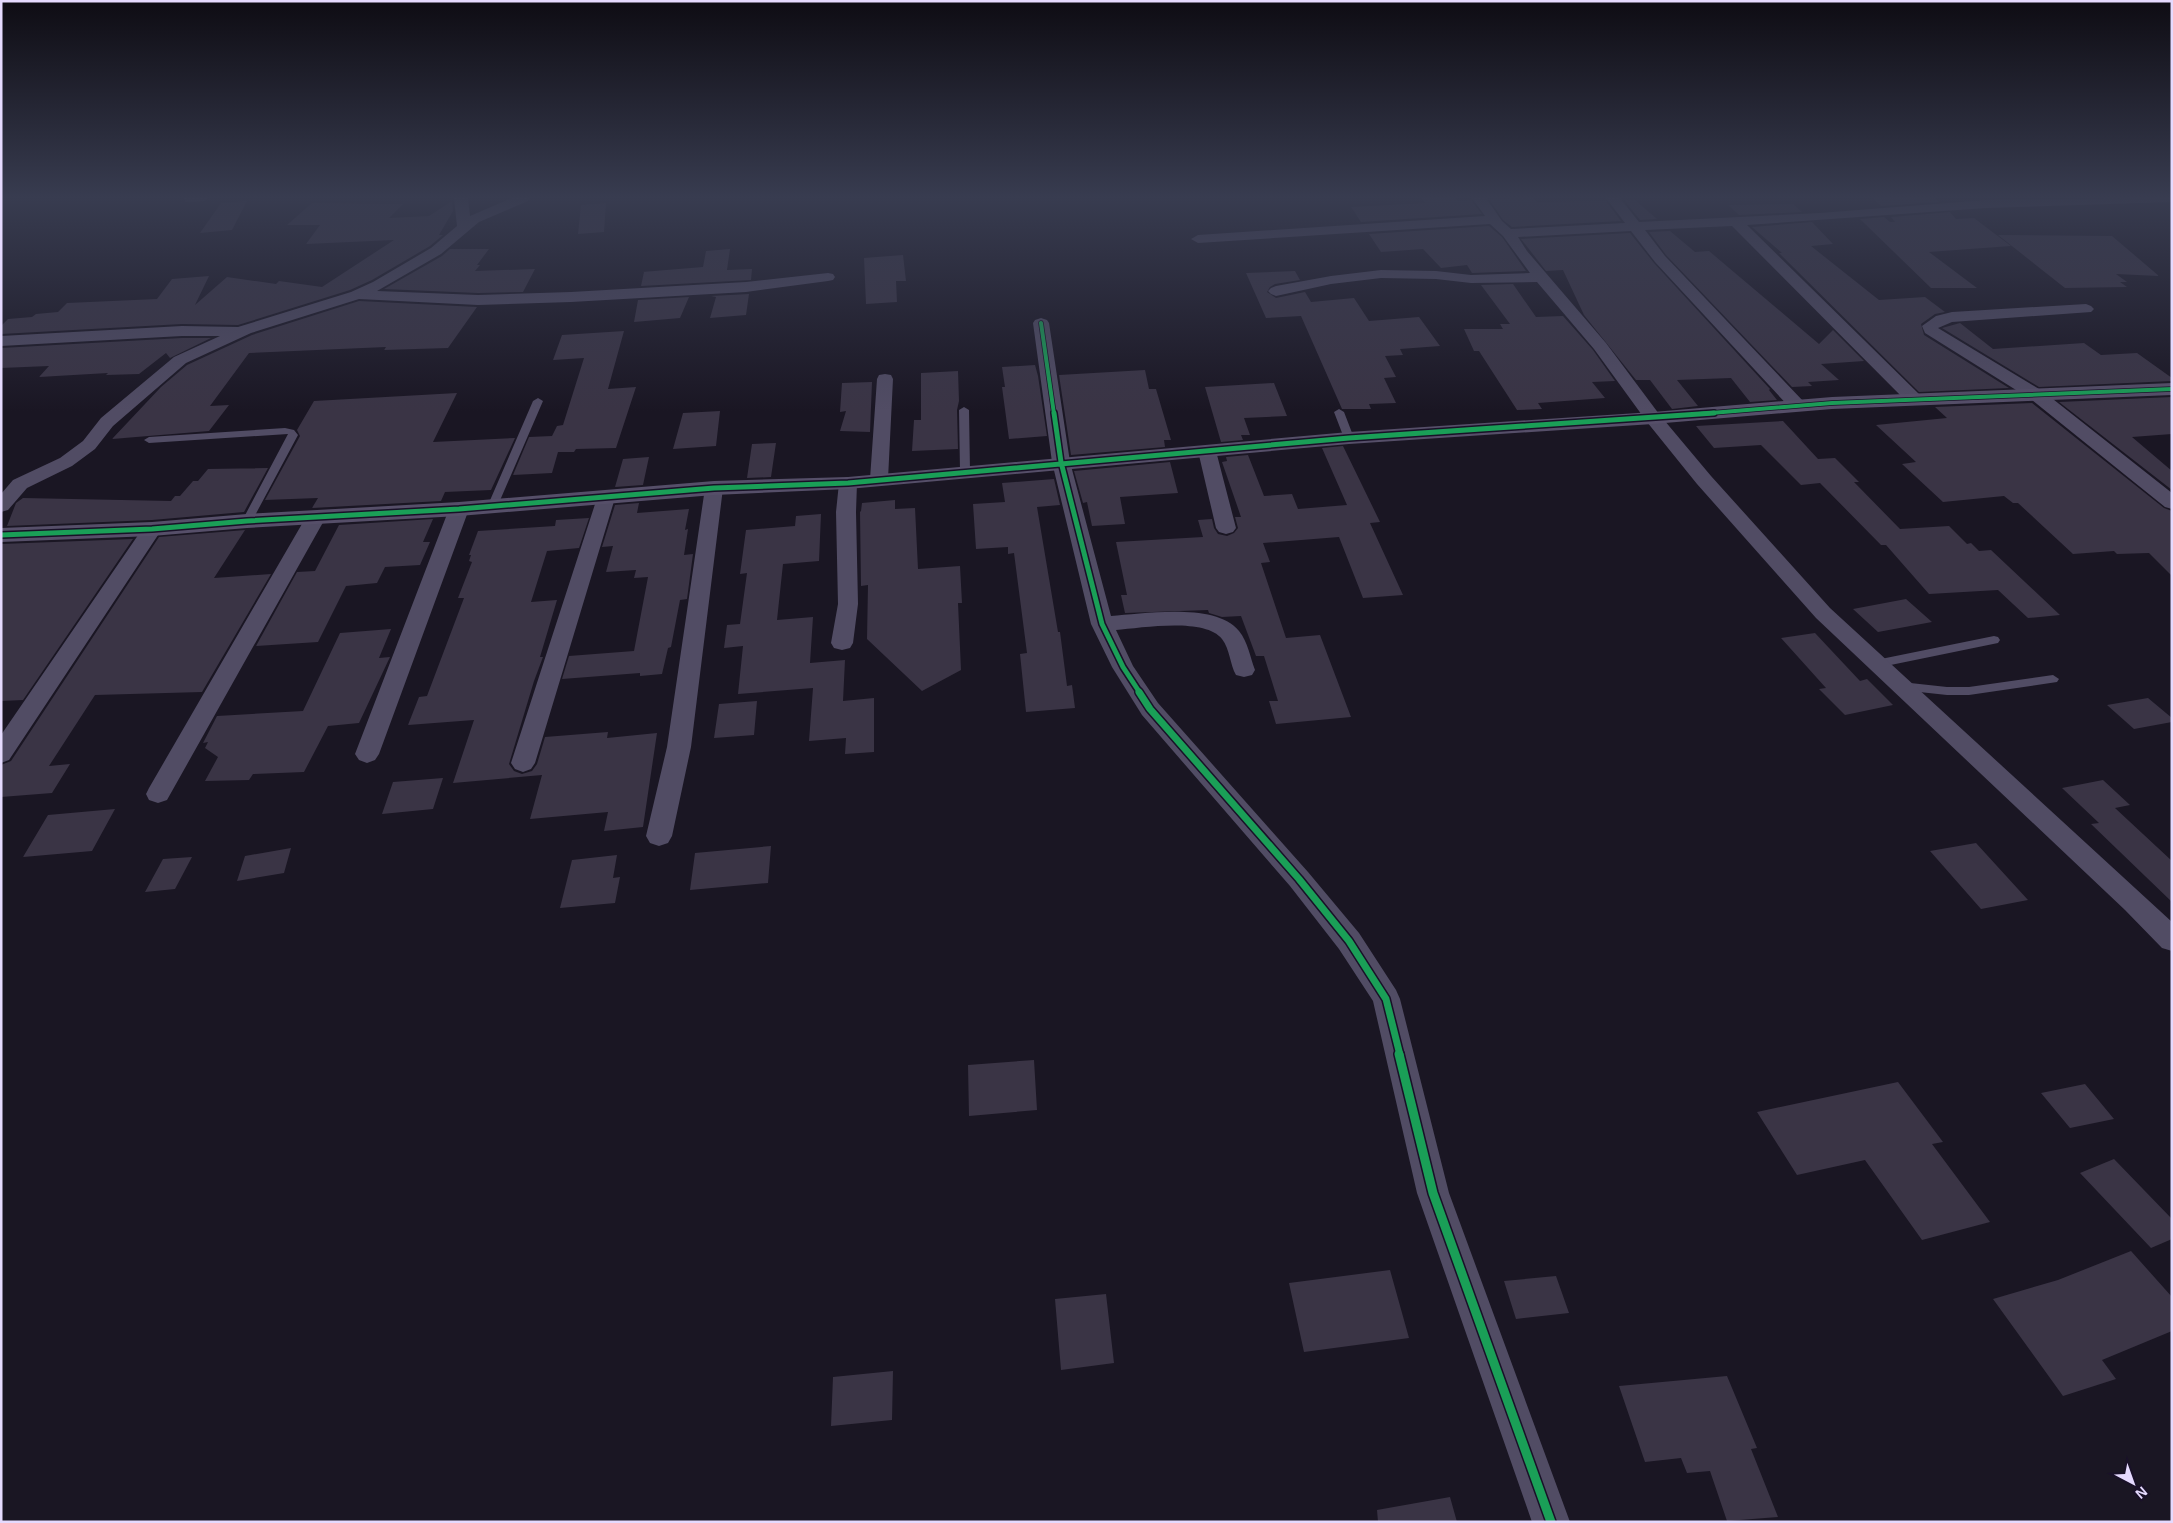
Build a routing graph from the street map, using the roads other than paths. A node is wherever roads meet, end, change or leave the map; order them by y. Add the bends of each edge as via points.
1 (405, 269) edge
2 (1536, 269) edge
3 (1669, 269) edge
4 (1783, 269) edge
5 (828, 277) dead end
6 (1542, 277) junction
7 (1276, 291) dead end
8 (356, 295) junction
9 (2086, 309) dead end
10 (1041, 323) dead end
11 (245, 330) junction
12 (1, 341) edge
13 (886, 379) dead end
14 (2172, 389) edge
15 (2038, 396) junction
16 (1914, 399) junction
17 (538, 401) dead end
18 (1798, 406) junction
19 (964, 410) dead end
20 (1339, 412) dead end
21 (1653, 418) junction
22 (1349, 438) junction
23 (150, 440) dead end
24 (1207, 451) junction
25 (1061, 462) junction
26 (965, 471) junction
27 (879, 479) junction
28 (848, 483) junction
29 (20, 484) junction
30 (714, 488) junction
31 (1, 491) edge
32 (606, 498) junction
33 (2172, 503) edge
34 (493, 505) junction
35 (1, 506) edge
36 (459, 509) junction
37 (316, 517) junction
38 (247, 521) junction
39 (1226, 528) dead end
40 (152, 529) junction
41 (1, 535) edge
42 (1102, 624) junction
43 (1994, 640) dead end
44 (842, 643) dead end
45 (1876, 664) junction
46 (1244, 670) dead end
47 (2052, 680) dead end
48 (1899, 686) junction
49 (1, 754) edge
50 (367, 754) dead end
51 (523, 764) dead end
52 (158, 794) dead end
53 (659, 836) dead end
54 (2172, 940) edge
55 (1551, 1522) edge

1 - 8 street
2 - 6 street
3 - 18 street
4 - 16 street
5 - 8 street via 746,287 562,298 478,300
6 - 7 street via 1471,279 1436,274 1381,274
6 - 21 street via 1600,346
8 - 11 street
9 - 15 street via 1952,317 1930,326 1931,330
10 - 25 street
11 - 12 street
11 - 29 street via 180,360 107,422 89,445 66,462
13 - 27 street
14 - 15 street
15 - 16 street
15 - 33 street
16 - 18 street
17 - 34 lane
18 - 21 street
19 - 26 lane
20 - 22 lane
21 - 22 street
21 - 45 street via 1823,613
22 - 24 street
23 - 38 lane via 291,432 293,435
24 - 25 street
24 - 39 street
25 - 26 street
25 - 42 street
26 - 27 street
27 - 28 street
28 - 30 street
28 - 44 street via 848,604
29 - 31 street
29 - 35 street
30 - 32 street
30 - 53 street via 679,747
32 - 34 street
32 - 51 street
34 - 36 street
36 - 37 street
36 - 50 street
37 - 38 street
37 - 52 street
38 - 40 street
40 - 41 street
40 - 49 street
42 - 46 street via 1173,619 1200,619 1213,623 1231,635
42 - 55 street via 1122,667 1150,709 1299,879 1349,941 1386,999 1433,1193
43 - 45 lane
45 - 48 street
47 - 48 lane via 1969,691
48 - 54 street

